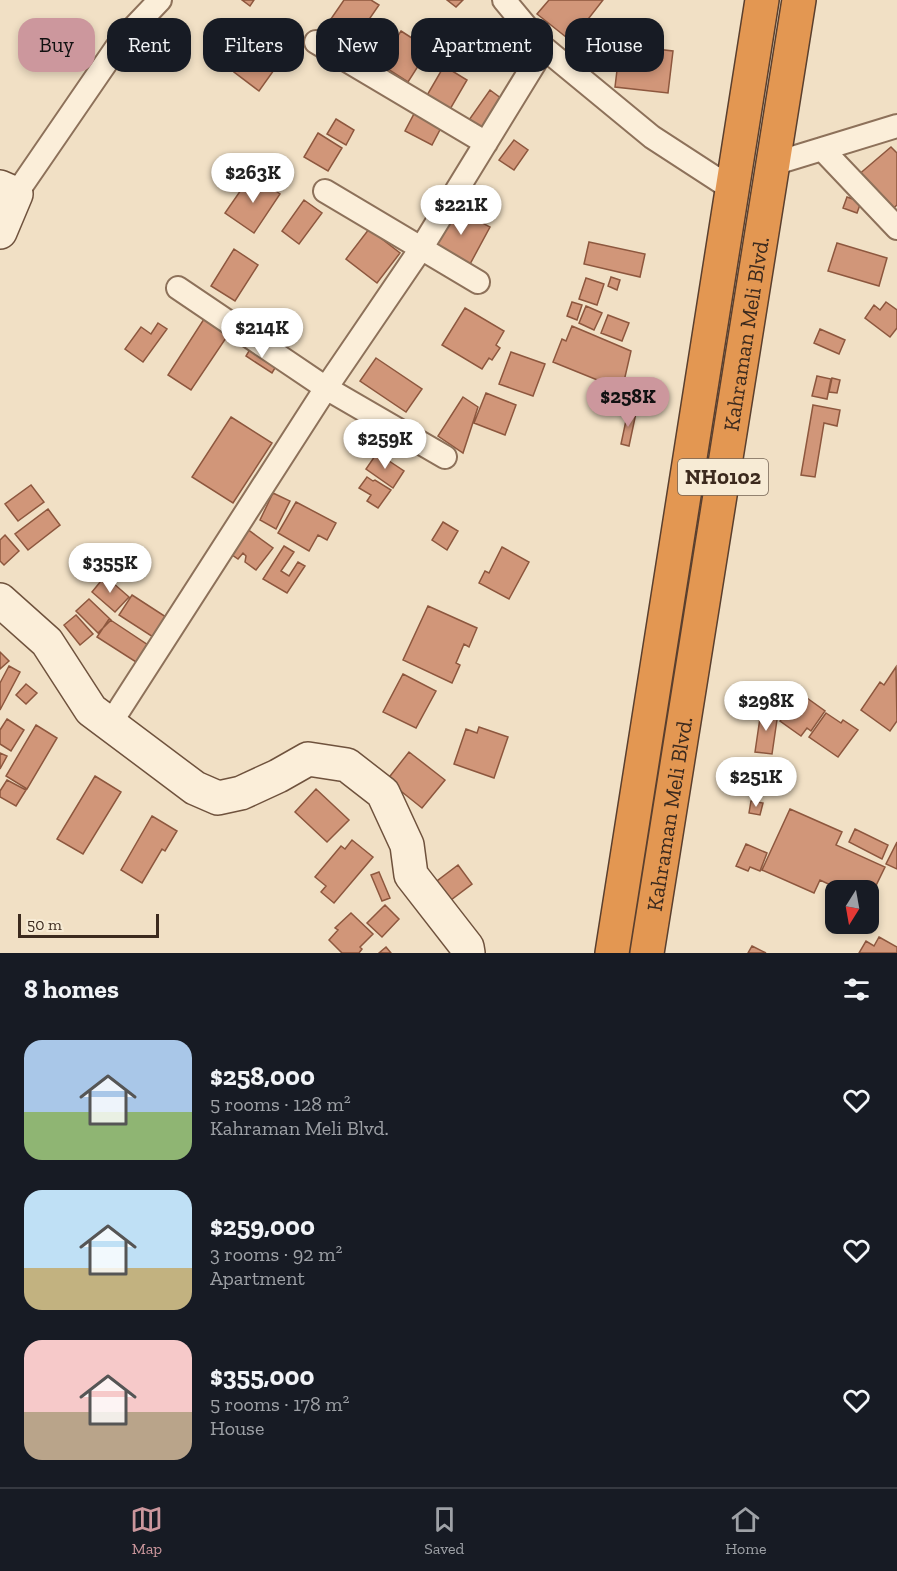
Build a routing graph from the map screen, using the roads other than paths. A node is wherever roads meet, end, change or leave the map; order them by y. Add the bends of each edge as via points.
1 (160, 0) edge
2 (504, 0) edge
3 (762, 0) edge
4 (799, 0) edge
5 (519, 18) edge
6 (553, 55) edge
7 (366, 72) edge
8 (529, 72) edge
9 (897, 126) edge
10 (486, 143) junction
11 (822, 149) junction
12 (773, 164) junction
13 (732, 189) junction
14 (8, 190) edge
15 (325, 190) dead end
16 (897, 228) edge
17 (0, 232) edge
18 (422, 247) junction
19 (478, 282) dead end
20 (178, 288) dead end
21 (326, 388) junction
22 (445, 457) dead end
23 (0, 600) edge
24 (110, 724) junction
25 (468, 953) edge
26 (612, 953) edge
27 (647, 953) edge

1 - 14 street via 121,41
2 - 5 street
3 - 13 highway, Kahraman Meli Blvd. / NH0102
4 - 12 highway, Kahraman Meli Blvd. / NH0102
6 - 13 street via 652,137
7 - 10 street
8 - 10 street
9 - 11 street
10 - 18 street
11 - 12 street
11 - 16 street
12 - 27 highway, Kahraman Meli Blvd. / NH0102
13 - 26 highway, Kahraman Meli Blvd. / NH0102
14 - 17 street
15 - 18 street
18 - 19 street
18 - 21 street
20 - 21 street
21 - 22 street
21 - 24 street
23 - 24 street via 47,642 91,710
24 - 25 street via 195,788 218,798 241,794 308,759 347,765 383,793 406,844 411,875

